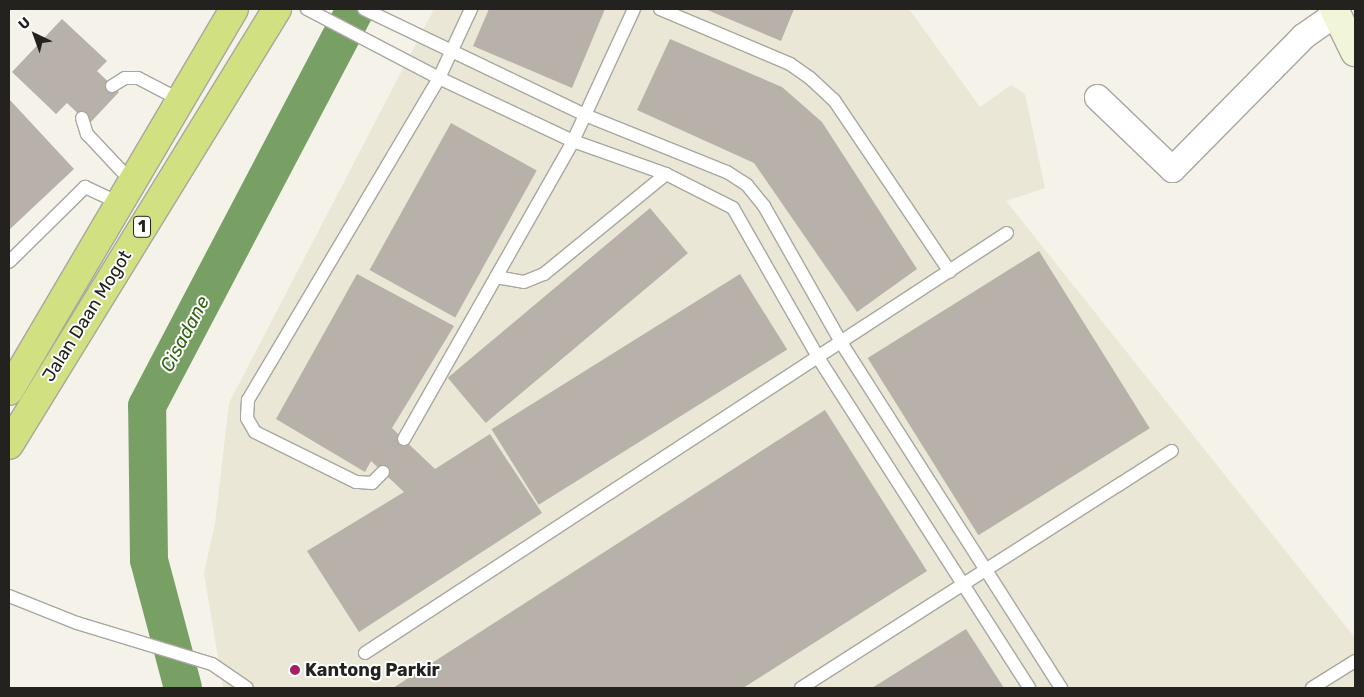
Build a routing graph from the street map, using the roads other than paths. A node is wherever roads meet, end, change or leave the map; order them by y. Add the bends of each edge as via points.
1 (234, 9) edge
2 (277, 9) edge
3 (307, 9) edge
4 (364, 9) edge
5 (471, 9) edge
6 (634, 9) edge
7 (660, 9) edge
8 (1335, 11) edge
9 (1353, 44) edge
10 (452, 53) junction
11 (439, 78) junction
12 (112, 86) dead end
13 (1097, 98) dead end
14 (182, 101) junction
15 (585, 115) junction
16 (82, 118) dead end
17 (574, 140) junction
18 (666, 174) junction
19 (127, 193) junction
20 (1007, 233) dead end
21 (9, 262) edge
22 (950, 272) junction
23 (496, 277) junction
24 (842, 344) junction
25 (819, 359) junction
26 (9, 391) edge
27 (404, 439) dead end
28 (9, 446) edge
29 (1172, 451) dead end
30 (383, 472) dead end
31 (986, 570) junction
32 (964, 585) junction
33 (9, 596) edge
34 (365, 653) dead end
35 (1355, 662) edge
36 (247, 688) edge
37 (801, 688) edge
38 (1030, 688) edge
39 (1061, 688) edge
40 (1312, 688) edge

1 - 14 highway, Jalan Daan Mogot / 1
2 - 28 highway, Jalan Daan Mogot / 1
3 - 11 lane
4 - 10 lane
5 - 10 lane
6 - 15 lane
7 - 22 lane via 790,64 810,78 834,100
8 - 9 street
8 - 13 street via 1303,36 1172,169
10 - 11 lane
10 - 15 lane
11 - 17 lane
11 - 30 lane via 248,400 247,418 255,432 356,482 372,483
12 - 14 lane via 125,78 138,78
14 - 19 highway, Jalan Daan Mogot / 1
15 - 17 lane
15 - 24 lane via 727,172 747,185 764,206
16 - 19 lane via 87,134
17 - 18 lane
17 - 23 lane
18 - 23 lane via 544,274 524,282
18 - 25 lane via 733,208
19 - 21 lane via 85,187
19 - 26 highway, Jalan Daan Mogot / 1
20 - 22 lane
22 - 24 lane
23 - 27 lane
24 - 25 lane
24 - 31 lane
25 - 32 lane
25 - 34 lane
29 - 31 lane
31 - 32 lane
31 - 39 lane
32 - 37 lane
32 - 38 lane
33 - 36 lane via 77,623 212,664
35 - 40 lane

